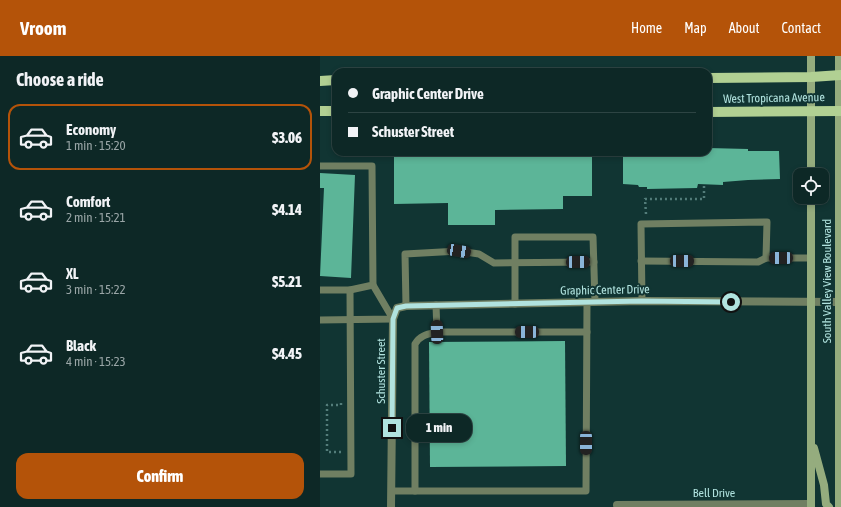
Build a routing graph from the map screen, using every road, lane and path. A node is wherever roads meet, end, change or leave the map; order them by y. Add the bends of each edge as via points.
1 (811, 56) edge
2 (839, 56) edge
3 (840, 75) edge
4 (811, 77) junction
5 (712, 78) edge
6 (320, 80) edge
7 (332, 80) edge
8 (320, 111) edge
9 (332, 111) edge
10 (811, 111) junction
11 (840, 111) edge
12 (712, 112) edge
13 (320, 166) edge
14 (811, 168) edge
15 (704, 186) dead end
16 (645, 199) dead end
17 (811, 204) edge
18 (840, 210) edge
19 (840, 257) edge
20 (766, 258) junction
21 (811, 258) junction
22 (641, 261) junction
23 (594, 262) junction
24 (515, 263) junction
25 (373, 285) junction
26 (320, 290) edge
27 (350, 290) junction
28 (642, 301) junction
29 (591, 302) junction
30 (811, 302) junction
31 (839, 302) junction
32 (515, 304) junction
33 (436, 305) junction
34 (406, 306) junction
35 (397, 308) joint
36 (350, 319) junction
37 (393, 319) junction
38 (320, 320) edge
39 (437, 332) junction
40 (587, 332) junction
41 (341, 397) dead end
42 (811, 436) junction
43 (351, 452) junction
44 (320, 474) edge
45 (392, 491) junction
46 (415, 491) junction
47 (617, 506) dead end
48 (811, 506) edge
49 (391, 507) edge
50 (829, 507) edge
51 (839, 507) edge

1 - 4 main road
2 - 3 main road, South Valley View Boulevard
3 - 4 main road, West Tropicana Avenue
3 - 11 main road, South Valley View Boulevard
4 - 5 main road, West Tropicana Avenue
4 - 10 main road
6 - 7 main road
8 - 9 main road
10 - 11 main road, West Tropicana Avenue
10 - 12 main road, West Tropicana Avenue
10 - 14 main road
11 - 18 main road, South Valley View Boulevard
13 - 25 lane via 372,166
15 - 16 path via 704,199
17 - 21 main road, South Valley View Boulevard
18 - 19 main road, South Valley View Boulevard
19 - 31 main road, South Valley View Boulevard
20 - 21 lane
20 - 22 lane via 758,262
20 - 22 lane via 767,222 641,224
21 - 30 main road, South Valley View Boulevard
22 - 28 lane
23 - 24 lane
23 - 24 lane via 593,237 515,237
23 - 29 lane
24 - 32 lane
24 - 34 lane via 494,263 479,254 459,251 405,254
25 - 27 lane
25 - 37 lane
26 - 27 lane
27 - 36 lane
28 - 29 street, Graphic Center Drive
28 - 30 street, Graphic Center Drive
29 - 32 street, Graphic Center Drive
29 - 40 lane
30 - 31 street, Graphic Center Drive
30 - 42 main road, South Valley View Boulevard
31 - 51 main road, South Valley View Boulevard
32 - 33 street, Graphic Center Drive
33 - 34 street, Graphic Center Drive
33 - 39 lane
34 - 35 street, Graphic Center Drive
35 - 37 street, Schuster Street
36 - 37 lane
36 - 38 lane
36 - 43 lane
37 - 45 street, Schuster Street
39 - 40 lane
39 - 46 lane via 424,335 415,344
40 - 46 lane via 586,491
41 - 43 path via 341,405 327,405 327,452
42 - 48 main road, South Valley View Boulevard
42 - 50 main road via 824,485 826,504
43 - 44 lane via 351,474
45 - 46 lane
45 - 49 street, Schuster Street
47 - 48 street, Bell Drive

